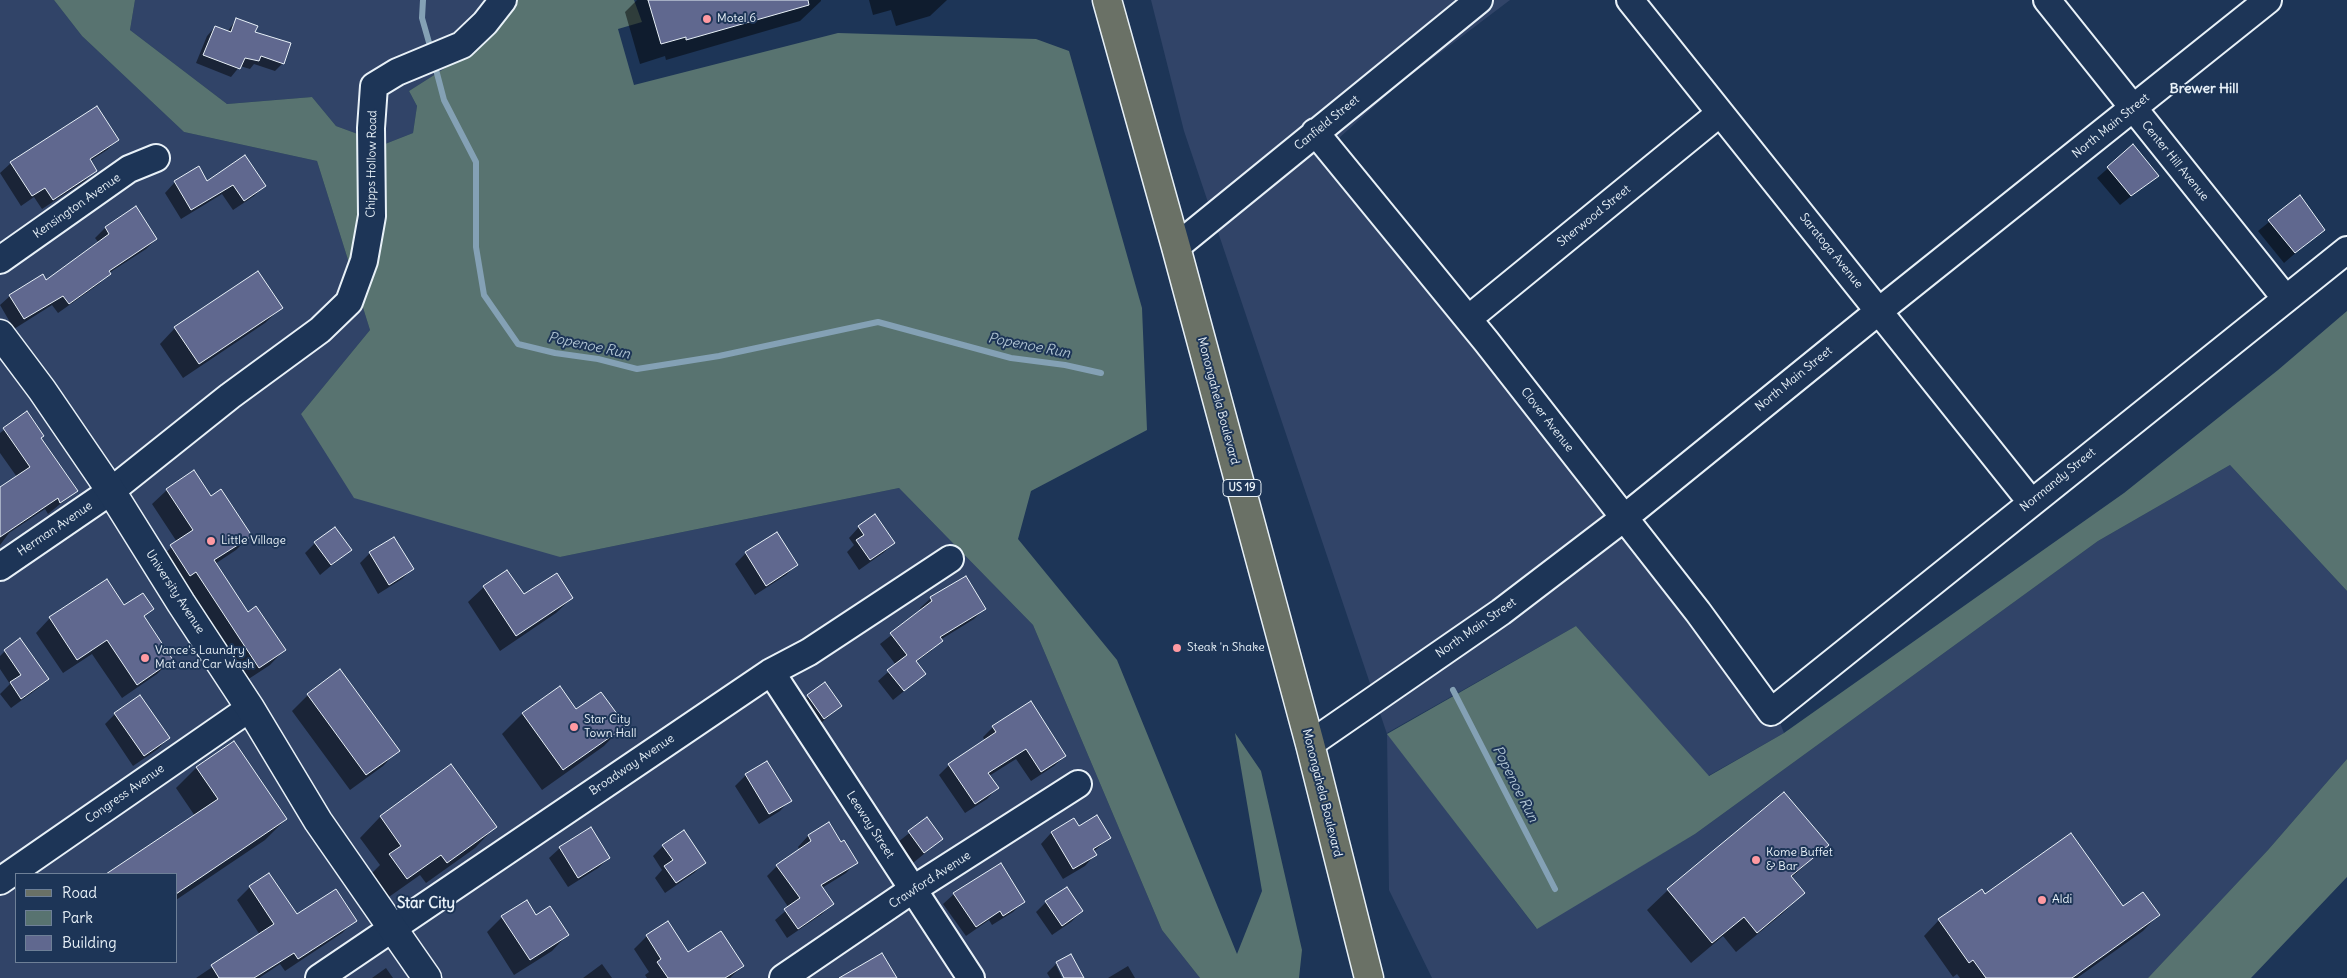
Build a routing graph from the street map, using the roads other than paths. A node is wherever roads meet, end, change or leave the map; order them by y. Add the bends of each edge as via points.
1 (503, 0) edge
2 (1107, 0) edge
3 (1479, 0) edge
4 (1630, 0) edge
5 (2047, 0) edge
6 (2268, 0) edge
7 (2133, 108) junction
8 (1720, 113) junction
9 (1315, 132) junction
10 (156, 158) dead end
11 (1176, 247) junction
12 (2347, 250) edge
13 (0, 260) edge
14 (2286, 299) junction
15 (1878, 311) junction
16 (1468, 319) junction
17 (0, 334) edge
18 (110, 491) junction
19 (2031, 502) junction
20 (1624, 518) junction
21 (950, 559) dead end
22 (0, 567) edge
23 (771, 672) junction
24 (250, 708) junction
25 (1771, 712) joint
26 (1310, 744) junction
27 (1078, 784) dead end
28 (0, 881) edge
29 (912, 890) junction
30 (393, 927) junction
31 (319, 978) edge
32 (427, 978) edge
33 (784, 978) edge
34 (971, 978) edge
35 (1369, 978) edge

1 - 18 street, Chipps Hollow Road via 485,23 462,44 397,72 374,86 372,216 364,261 349,302 320,330
2 - 11 main road, Monongahela Boulevard / US 19
3 - 9 street, Canfield Street
4 - 8 street, Saratoga Avenue
5 - 7 street, Center Hill Avenue
6 - 7 street, North Main Street
7 - 14 street, Center Hill Avenue
7 - 15 street, North Main Street
8 - 15 street, Saratoga Avenue
8 - 16 street, Sherwood Street
9 - 11 street, Canfield Street
9 - 16 street, Clover Avenue
10 - 13 street, Kensington Avenue via 129,169
11 - 26 main road, Monongahela Boulevard / US 19
12 - 14 street, Normandy Street
14 - 19 street, Normandy Street
15 - 19 street, Saratoga Avenue
15 - 20 street, North Main Street
16 - 20 street, Clover Avenue
17 - 18 street, University Avenue
18 - 22 street, Herman Avenue
18 - 24 street, University Avenue
19 - 25 street, Normandy Street
20 - 25 street, Clover Avenue
20 - 26 street, North Main Street via 1501,612
21 - 23 street, Broadway Avenue via 809,652
23 - 29 street, Leeway Street
23 - 30 street, Broadway Avenue
24 - 28 street, Congress Avenue
24 - 30 street, University Avenue via 318,821
26 - 35 main road, Monongahela Boulevard / US 19
27 - 29 street, Crawford Avenue
29 - 33 street, Crawford Avenue
29 - 34 street, Leeway Street
30 - 31 street, Broadway Avenue
30 - 32 street, University Avenue

